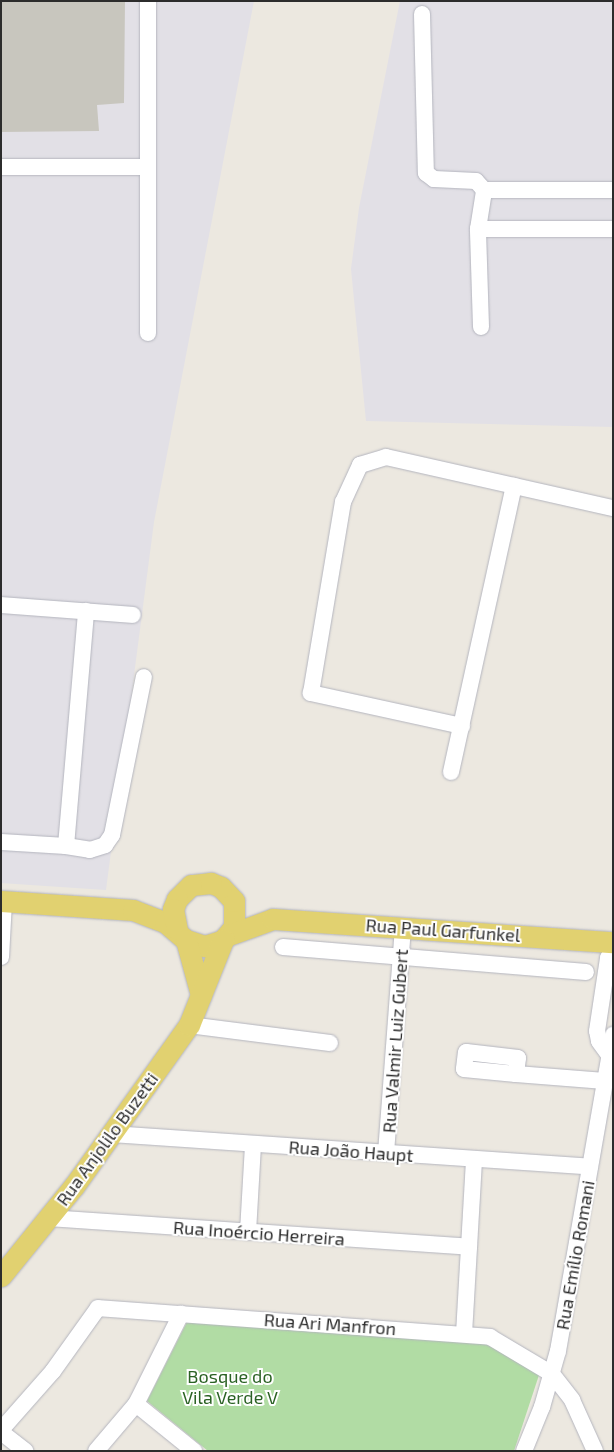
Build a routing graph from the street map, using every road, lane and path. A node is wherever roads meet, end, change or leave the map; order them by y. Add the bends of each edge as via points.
1 (148, 1) edge
2 (422, 14) dead end
3 (1, 167) edge
4 (148, 167) junction
5 (484, 190) junction
6 (613, 190) edge
7 (613, 228) edge
8 (478, 229) junction
9 (481, 327) dead end
10 (148, 333) dead end
11 (514, 486) junction
12 (613, 508) edge
13 (1, 605) edge
14 (86, 611) junction
15 (133, 615) dead end
16 (144, 677) dead end
17 (462, 726) junction
18 (451, 772) dead end
19 (1, 842) edge
20 (66, 846) junction
21 (183, 891) junction
22 (229, 893) junction
23 (3, 902) edge
24 (133, 910) junction
25 (273, 919) junction
26 (403, 928) junction
27 (182, 935) junction
28 (226, 937) junction
29 (613, 942) edge
30 (283, 947) dead end
31 (613, 951) edge
32 (401, 956) junction
33 (1, 957) edge
34 (586, 972) dead end
35 (201, 996) junction
36 (189, 1025) junction
37 (613, 1034) edge
38 (330, 1043) dead end
39 (611, 1055) edge
40 (516, 1074) dead end
41 (605, 1081) junction
42 (607, 1105) edge
43 (112, 1134) junction
44 (253, 1144) junction
45 (386, 1153) junction
46 (474, 1160) junction
47 (590, 1168) junction
48 (49, 1218) junction
49 (248, 1232) junction
50 (469, 1247) junction
51 (1, 1276) edge
52 (181, 1314) junction
53 (464, 1334) junction
54 (552, 1374) junction
55 (136, 1404) junction
56 (1, 1431) edge
57 (25, 1451) edge
58 (96, 1451) edge
59 (194, 1451) edge
60 (524, 1451) edge
61 (595, 1451) edge

1 - 4 street
2 - 5 street via 426,173 434,179 476,181
3 - 4 street
4 - 10 street
5 - 6 street
5 - 8 street
7 - 8 street
8 - 9 street
11 - 12 street
11 - 17 street
11 - 17 street via 386,457 360,465 343,502 311,692
13 - 14 street
14 - 15 street
14 - 20 street
16 - 20 street via 112,835 105,845 90,850
17 - 18 street
19 - 20 street
21 - 22 main road via 191,885 211,883
21 - 24 main road
21 - 27 main road via 173,909
22 - 25 main road, Rua Paul Garfunkel
22 - 28 main road via 236,918
23 - 24 main road
23 - 33 street
24 - 27 main road
25 - 26 main road, Rua Paul Garfunkel
25 - 28 main road, Rua Paul Garfunkel
26 - 29 main road, Rua Paul Garfunkel
26 - 32 street, Rua Valmir Luiz Gubert
27 - 28 main road via 205,946
27 - 35 main road
28 - 35 main road, Rua Anjolilo Buzetti
30 - 32 street
31 - 39 street via 608,958 597,1032 598,1040
32 - 34 street
32 - 45 street, Rua Valmir Luiz Gubert
35 - 36 main road, Rua Anjolilo Buzetti
36 - 38 street
36 - 43 main road, Rua Anjolilo Buzetti
37 - 39 street, Rua Emílio Romani
39 - 41 street, Rua Emílio Romani
40 - 41 street
41 - 42 street, Rua Emílio Romani
42 - 47 street, Rua Emílio Romani
43 - 44 street, Rua João Haupt
43 - 48 main road, Rua Anjolilo Buzetti
44 - 45 street, Rua João Haupt
44 - 49 street
45 - 46 street, Rua João Haupt
46 - 47 street, Rua João Haupt
46 - 50 street
47 - 54 street, Rua Emílio Romani
48 - 49 street, Rua Inoércio Herreira
48 - 51 main road, Rua Anjolilo Buzetti
49 - 50 street, Rua Inoércio Herreira
50 - 53 street
52 - 53 street, Rua Ari Manfron
52 - 55 street
52 - 56 street, Rua Ari Manfron via 98,1308 53,1371
53 - 54 street, Rua Ari Manfron via 496,1339
54 - 60 street, Rua Emílio Romani
54 - 61 street via 572,1400
55 - 58 street
55 - 59 street
56 - 57 street

